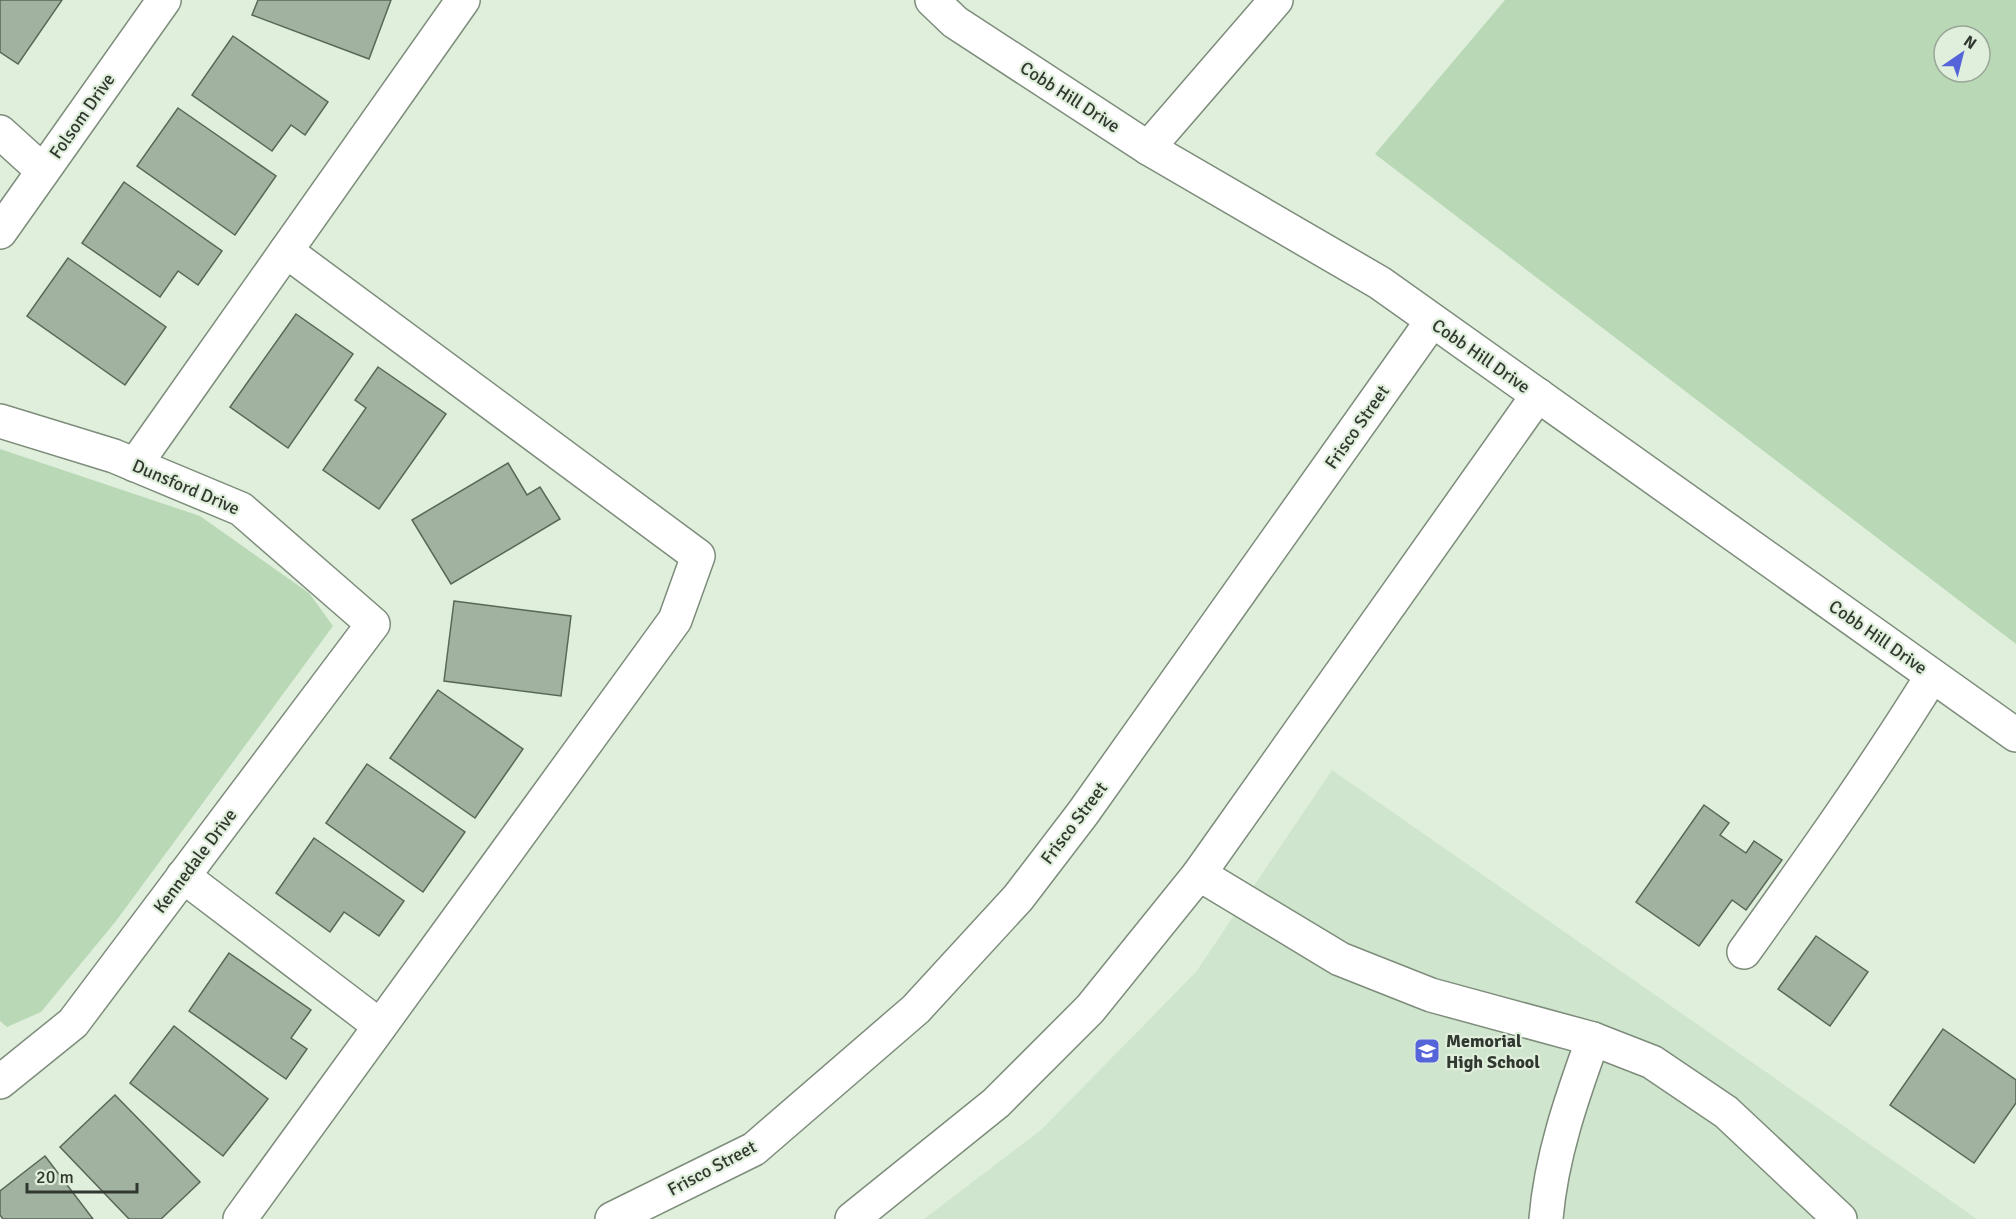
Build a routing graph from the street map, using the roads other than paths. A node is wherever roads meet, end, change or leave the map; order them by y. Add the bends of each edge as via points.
1 (164, 0) edge
2 (463, 0) edge
3 (932, 0) edge
4 (1276, 0) edge
5 (0, 132) edge
6 (1148, 148) junction
7 (43, 171) junction
8 (0, 232) edge
9 (286, 251) junction
10 (1432, 321) junction
11 (1538, 395) junction
12 (0, 421) edge
13 (135, 465) junction
14 (373, 624) joint
15 (1932, 676) junction
16 (2016, 735) edge
17 (1199, 874) junction
18 (183, 876) junction
19 (1744, 952) dead end
20 (380, 1026) junction
21 (1593, 1039) junction
22 (0, 1082) edge
23 (240, 1219) edge
24 (612, 1219) edge
25 (852, 1219) edge
26 (1546, 1219) edge
27 (1840, 1219) edge

1 - 7 street, Folsom Drive
2 - 9 street
3 - 6 street, Cobb Hill Drive via 956,22
4 - 6 street
5 - 7 street
6 - 10 street, Cobb Hill Drive via 1380,283
7 - 8 street, Folsom Drive
9 - 13 street
9 - 20 street via 698,556 675,620
10 - 11 street, Cobb Hill Drive
10 - 24 street, Frisco Street via 1090,803 1018,898 916,1009 754,1149
11 - 15 street, Cobb Hill Drive
11 - 17 street
12 - 13 street, Dunsford Drive
13 - 14 street, Dunsford Drive via 241,509
14 - 18 street, Kennedale Drive
15 - 16 street, Cobb Hill Drive
15 - 19 street via 1846,808
17 - 21 street via 1340,959 1431,995
17 - 25 street via 1090,1009 1004,1095
18 - 20 street
18 - 22 street, Kennedale Drive via 73,1023
20 - 23 street
21 - 26 street via 1561,1136
21 - 27 street via 1652,1062 1726,1112

